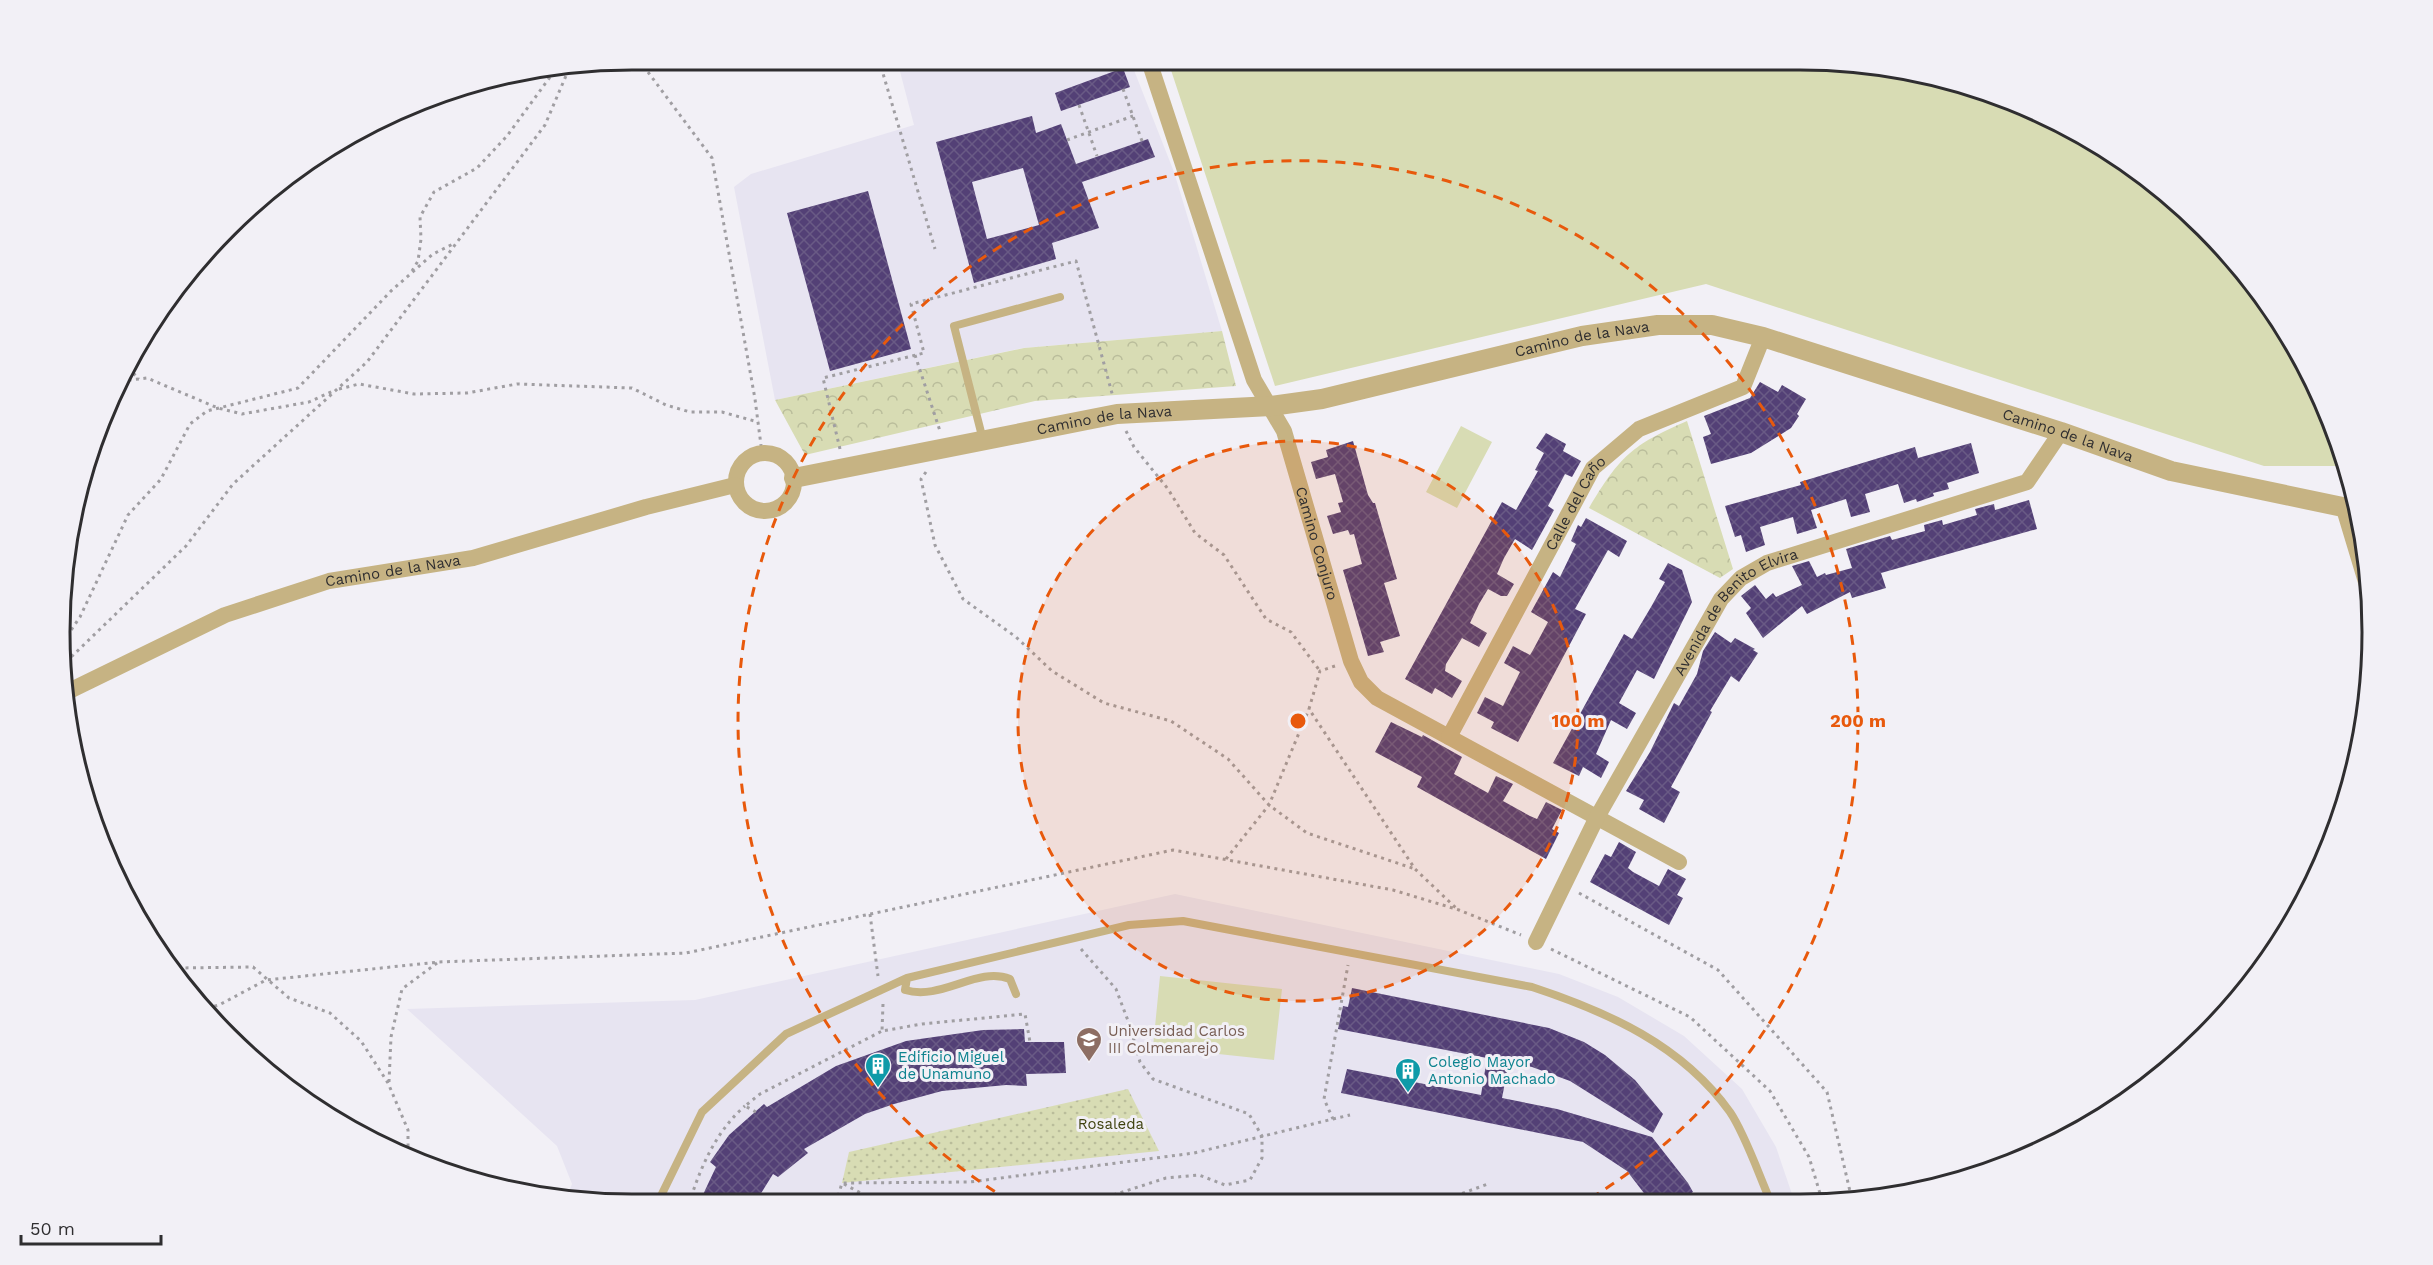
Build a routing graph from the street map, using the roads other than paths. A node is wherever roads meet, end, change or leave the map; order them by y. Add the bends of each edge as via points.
1 (1153, 71) edge
2 (1060, 297) dead end
3 (1763, 337) junction
4 (1271, 406) junction
5 (2061, 432) junction
6 (983, 440) junction
7 (794, 478) junction
8 (735, 485) junction
9 (2348, 508) edge
10 (74, 689) edge
11 (1449, 737) junction
12 (1596, 819) junction
13 (1679, 862) dead end
14 (1536, 942) dead end
15 (907, 978) junction
16 (1016, 994) dead end
17 (662, 1194) edge
18 (1767, 1194) edge

1 - 4 street, Camino Conjuro via 1254,380
2 - 6 lane via 954,326
3 - 4 street, Camino de la Nava via 1712,325 1658,325 1582,336 1322,399
3 - 5 street, Camino de la Nava
3 - 11 street, Calle del Caño via 1743,387 1639,429 1593,468
4 - 6 street, Camino de la Nava via 1118,414
4 - 11 street, Camino Conjuro via 1284,431 1351,662 1361,682 1377,698
5 - 9 street, Camino de la Nava via 2171,471
5 - 12 street, Avenida de Benito Elvira via 2027,482 1767,563 1741,578 1721,599
6 - 7 street, Camino de la Nava
7 - 8 street via 783,459 762,453 742,464
7 - 8 street via 788,500 769,512 746,506
8 - 10 street, Camino de la Nava via 473,558 329,581 225,615
11 - 12 street, Camino Conjuro
12 - 13 street, Camino Conjuro
12 - 14 street, Avenida de Benito Elvira
15 - 16 lane via 905,990 921,994 998,974 1010,979
15 - 17 lane via 786,1034 702,1112
15 - 18 lane via 1129,925 1183,921 1532,987 1587,1005 1636,1028 1690,1067 1731,1113

